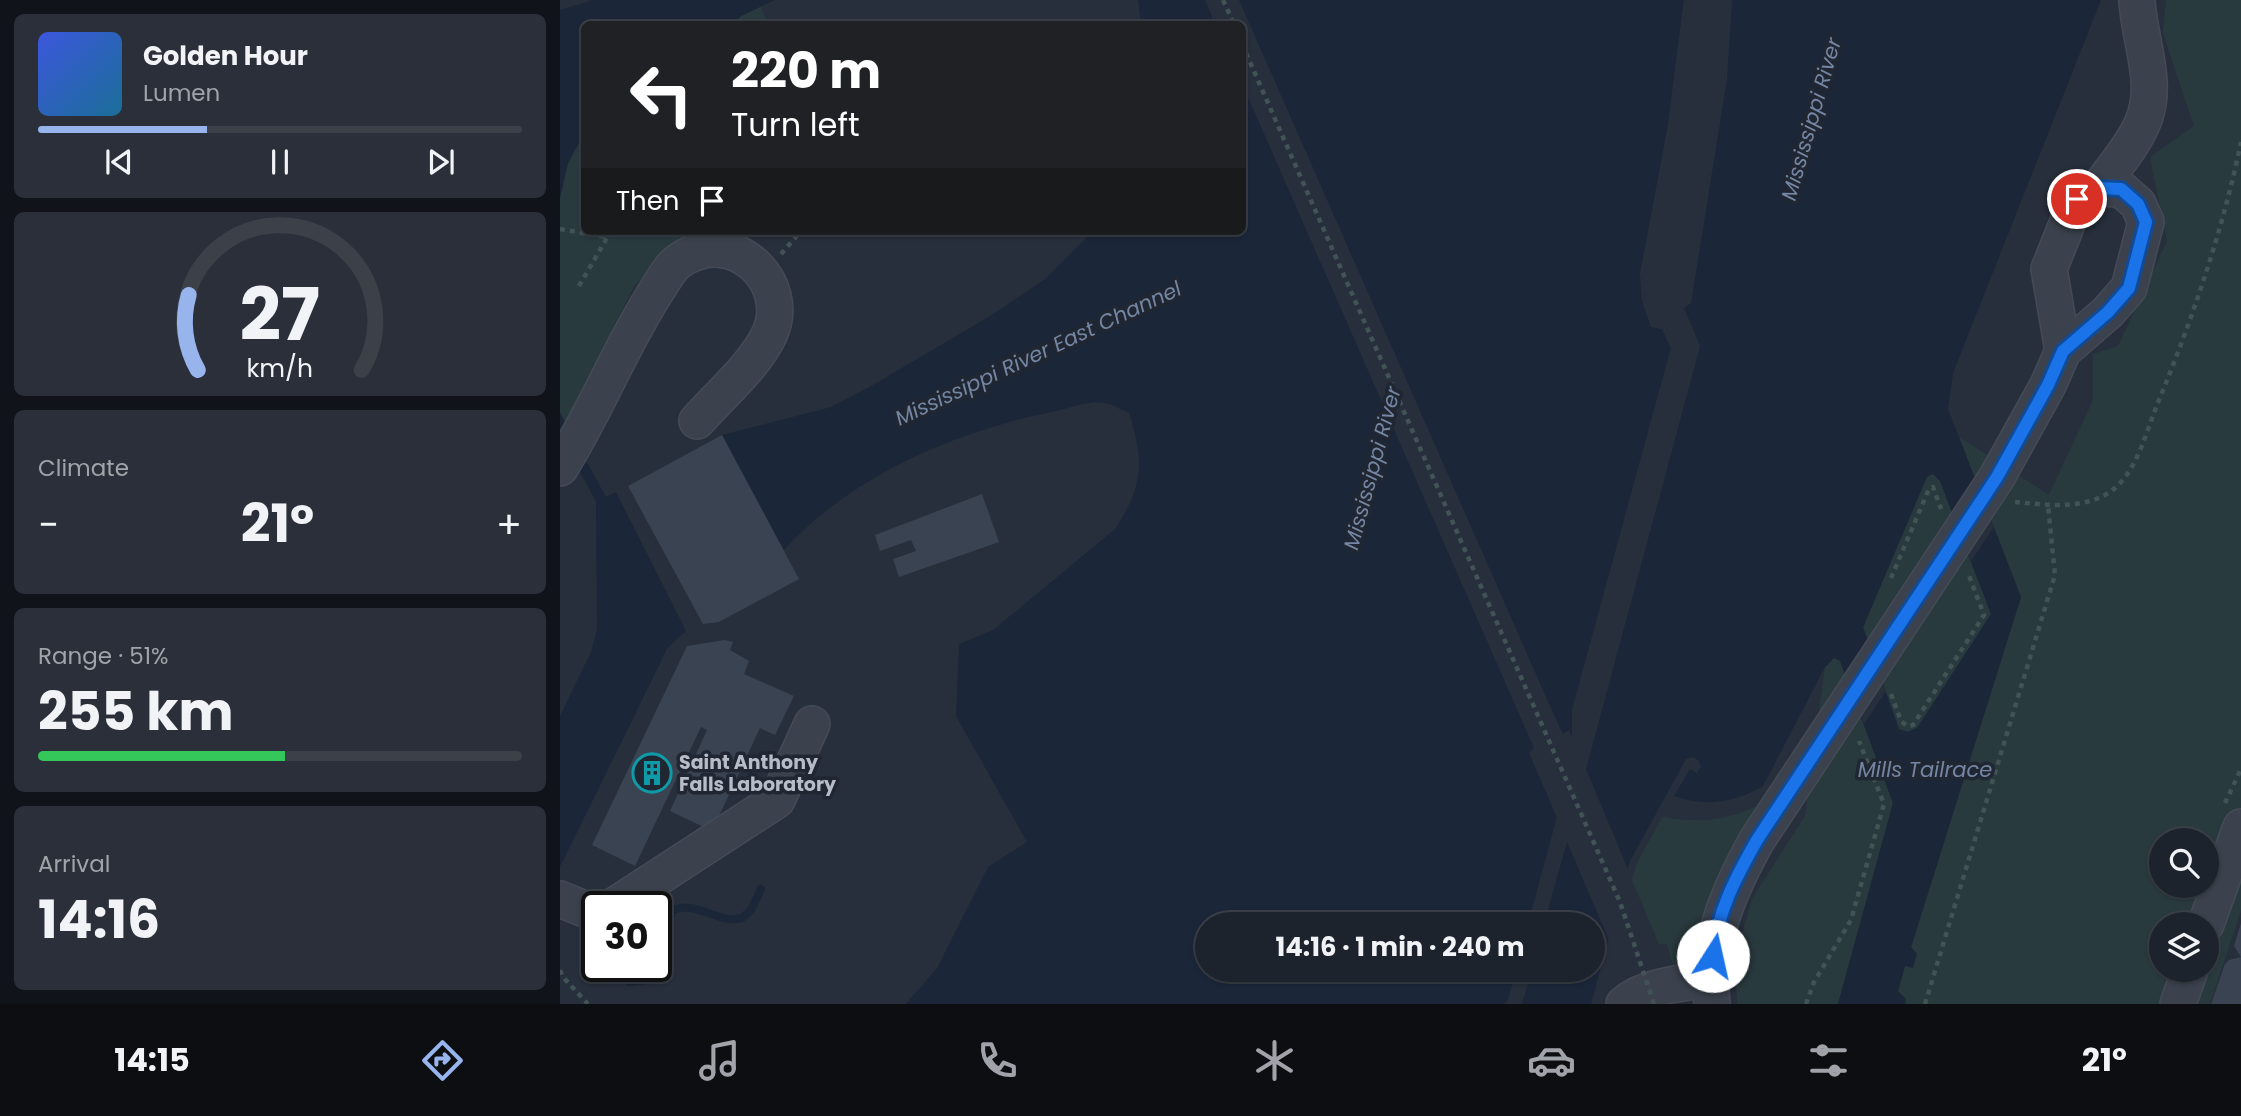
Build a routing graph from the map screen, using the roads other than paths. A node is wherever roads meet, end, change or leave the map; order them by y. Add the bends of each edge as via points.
1 (2137, 0) edge
2 (2099, 188) junction
3 (2063, 351) junction
4 (697, 421) dead end
5 (568, 455) edge
6 (812, 724) dead end
7 (2241, 827) edge
8 (637, 891) edge
9 (561, 899) edge
10 (581, 907) edge
11 (2211, 912) edge
12 (2186, 982) edge
13 (1712, 991) edge
14 (1624, 1004) edge
15 (2178, 1004) edge

1 - 2 street via 2149,83 2148,108
2 - 3 street via 2077,199 2049,269
2 - 3 street via 2121,189 2138,204 2146,222 2129,288
3 - 13 street via 2019,440 1983,499 1962,549 1882,677 1757,840 1730,888 1716,932
4 - 5 street via 760,350 774,319 772,296 762,275 752,260 734,249 717,247 678,261 641,314
6 - 8 street via 777,800
7 - 11 street
9 - 10 street
12 - 15 street
13 - 14 street via 1672,984

